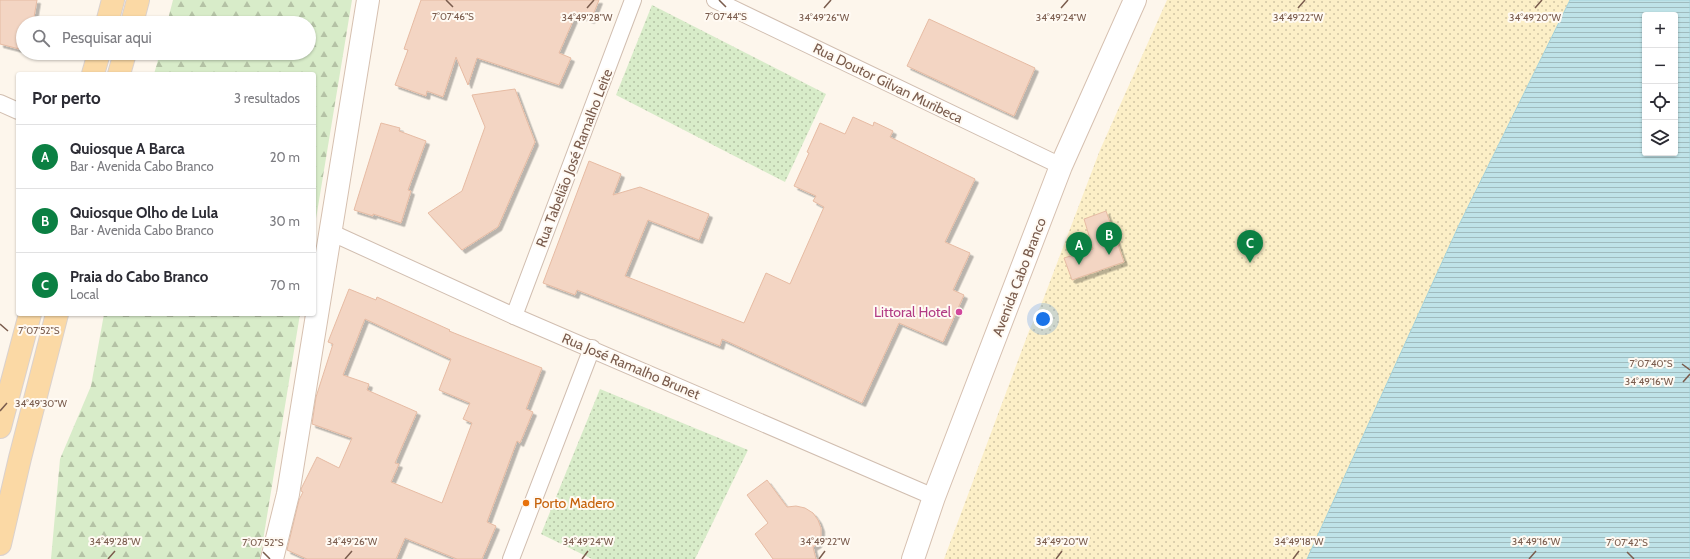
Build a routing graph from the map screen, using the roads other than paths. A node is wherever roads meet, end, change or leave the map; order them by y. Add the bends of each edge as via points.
1 (113, 0) edge
2 (138, 0) edge
3 (368, 0) edge
4 (633, 0) edge
5 (715, 0) edge
6 (1135, 0) edge
7 (109, 16) edge
8 (134, 16) edge
9 (97, 60) edge
10 (123, 60) edge
11 (94, 72) edge
12 (120, 72) edge
13 (0, 104) edge
14 (16, 110) edge
15 (1061, 166) junction
16 (330, 232) junction
17 (29, 316) edge
18 (57, 316) edge
19 (514, 316) junction
20 (592, 348) junction
21 (0, 427) edge
22 (934, 497) junction
23 (0, 544) edge
24 (272, 559) edge
25 (512, 559) edge
26 (913, 559) edge

1 - 7 main road
2 - 8 main road
3 - 16 main road
4 - 19 street, Rua Tabelião José Ramalho Leite
5 - 15 street, Rua Doutor Gilvan Muribeca
6 - 15 main road, Avenida Cabo Branco
9 - 11 main road
10 - 12 main road
13 - 14 street
15 - 22 main road, Avenida Cabo Branco
16 - 19 street, Rua José Ramalho Brunet
16 - 24 main road via 288,494
17 - 21 main road
18 - 23 main road
19 - 20 street, Rua José Ramalho Brunet
20 - 22 street, Rua José Ramalho Brunet
20 - 25 street
22 - 26 main road, Avenida Cabo Branco

